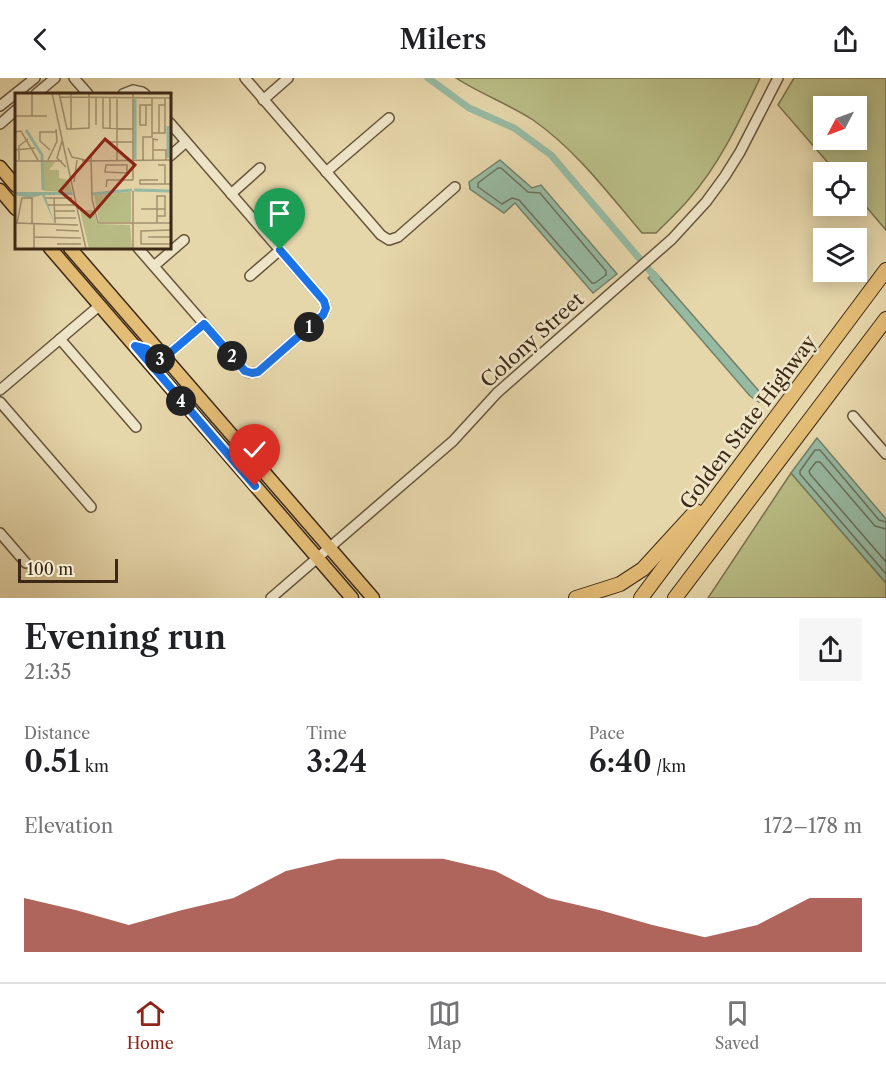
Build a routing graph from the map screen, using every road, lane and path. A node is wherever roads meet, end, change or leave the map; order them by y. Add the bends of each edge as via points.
1 (35, 78) edge
2 (47, 78) edge
3 (55, 78) edge
4 (74, 78) edge
5 (245, 78) edge
6 (288, 78) edge
7 (778, 78) edge
8 (16, 93) edge
9 (36, 93) edge
10 (36, 93) edge
11 (87, 93) edge
12 (126, 93) edge
13 (144, 93) edge
14 (15, 94) edge
15 (263, 100) junction
16 (0, 106) edge
17 (15, 112) edge
18 (389, 118) dead end
19 (0, 124) edge
20 (171, 124) edge
21 (186, 142) junction
22 (171, 155) edge
23 (0, 167) edge
24 (260, 168) dead end
25 (326, 172) junction
26 (15, 185) edge
27 (455, 187) dead end
28 (0, 190) edge
29 (231, 194) junction
30 (15, 208) edge
31 (184, 240) dead end
32 (51, 249) edge
33 (71, 249) edge
34 (139, 249) edge
35 (280, 250) junction
36 (154, 266) junction
37 (886, 270) edge
38 (250, 276) dead end
39 (99, 306) junction
40 (131, 318) junction
41 (886, 319) edge
42 (204, 324) junction
43 (60, 339) junction
44 (135, 346) junction
45 (165, 357) junction
46 (0, 390) edge
47 (0, 402) edge
48 (853, 416) dead end
49 (136, 427) dead end
50 (765, 433) junction
51 (786, 451) junction
52 (886, 454) edge
53 (233, 461) junction
54 (286, 498) junction
55 (91, 507) dead end
56 (0, 533) edge
57 (329, 547) junction
58 (317, 558) junction
59 (26, 563) dead end
60 (272, 598) edge
61 (352, 598) edge
62 (373, 598) edge
63 (576, 598) edge
64 (641, 598) edge
65 (675, 598) edge
66 (687, 598) edge

1 - 8 street
2 - 9 street
3 - 10 street
4 - 11 street
5 - 15 street
6 - 15 street
7 - 57 street, Colony Street via 740,152 690,221 653,258 497,393 453,441
12 - 13 street
14 - 16 street
15 - 25 street
17 - 19 street
18 - 25 street
20 - 21 street
21 - 22 street
21 - 29 street
23 - 26 main road
24 - 29 street
25 - 27 street via 381,236 389,240 398,237
28 - 30 main road
29 - 35 street
31 - 36 street
32 - 39 main road
33 - 40 main road
34 - 36 street
35 - 38 street
35 - 42 street via 324,301 323,315 258,372 252,373 245,371
36 - 42 street
37 - 50 highway, Golden State Highway
39 - 40 main road via 108,304
39 - 43 street
39 - 44 main road
40 - 45 main road
41 - 51 highway
42 - 45 street
43 - 46 street
43 - 49 street
44 - 45 main road via 147,349 159,359
44 - 53 main road
45 - 54 main road
47 - 55 street
48 - 52 street
50 - 63 highway via 643,569 620,584
50 - 64 highway, Golden State Highway
51 - 65 highway
51 - 66 highway
53 - 54 main road via 244,460 268,488
53 - 58 main road
54 - 57 main road
56 - 59 street
57 - 58 street, Colony Street
57 - 62 main road
58 - 60 street, Colony Street
58 - 61 main road

